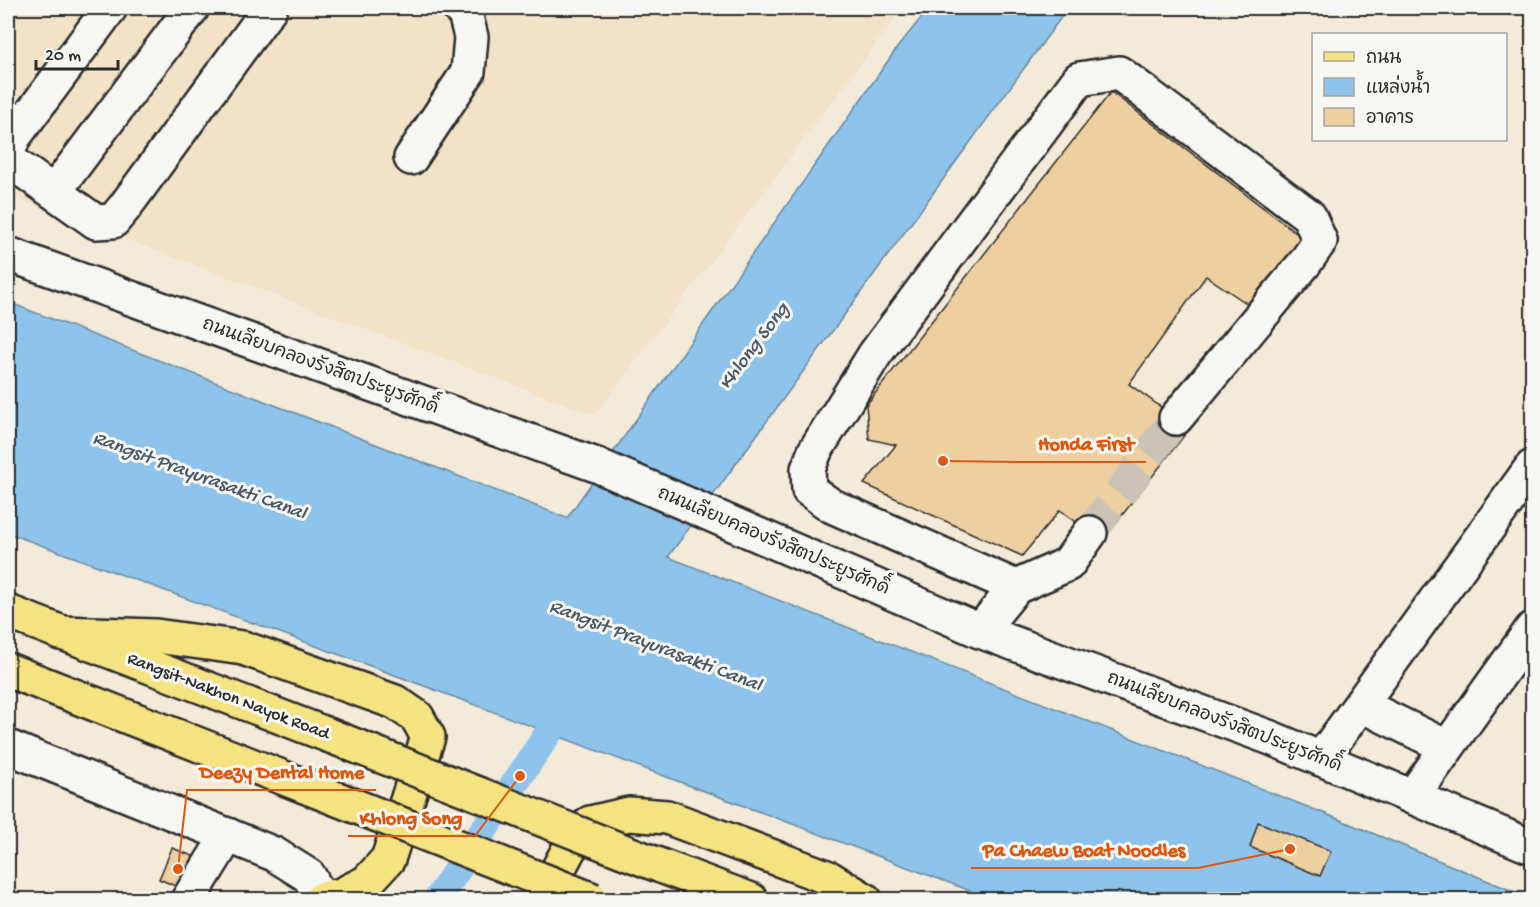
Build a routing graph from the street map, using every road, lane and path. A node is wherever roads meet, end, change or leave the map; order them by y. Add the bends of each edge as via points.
1 (110, 8) edge
2 (192, 8) edge
3 (270, 8) edge
4 (459, 8) edge
5 (8, 152) edge
6 (411, 158) dead end
7 (54, 192) junction
8 (8, 254) edge
9 (1176, 418) tunnel mouth
10 (1533, 468) edge
11 (1090, 533) tunnel mouth
12 (1016, 587) junction
13 (8, 612) edge
14 (1533, 629) edge
15 (980, 631) junction
16 (60, 633) junction
17 (8, 670) edge
18 (1361, 705) junction
19 (8, 747) edge
20 (1447, 747) junction
21 (1321, 759) junction
22 (1412, 797) junction
23 (228, 835) junction
24 (1533, 846) edge
25 (322, 899) edge
26 (188, 900) edge
27 (542, 900) edge
28 (593, 900) edge
29 (751, 900) edge
30 (865, 900) edge

1 - 5 street via 14,137
2 - 7 street
3 - 7 street via 113,220 96,222
4 - 6 street via 465,13 471,37 468,72
5 - 7 street via 14,164
8 - 15 street, ถนนเลียบคลองรังสิตประยูรศักดิ์ via 599,466
9 - 12 street via 1320,241 1309,216 1119,73 1079,79 875,354 815,451 808,469 810,490 832,506
10 - 18 street
11 - 12 street via 1068,564
12 - 15 street
13 - 16 main road, Rangsit-Nakhon Nayok Road
14 - 20 street
15 - 21 street, ถนนเลียบคลองรังสิตประยูรศักดิ์
16 - 25 main road via 156,636 243,648 395,702 417,717 428,737 388,859 367,882
16 - 29 main road, Rangsit-Nakhon Nayok Road, bridge
17 - 28 main road, bridge
18 - 20 street
18 - 21 street
19 - 23 street
20 - 22 street
21 - 22 street, ถนนเลียบคลองรังสิตประยูรศักดิ์
22 - 24 street, ถนนเลียบคลองรังสิตประยูรศักดิ์
23 - 25 street via 274,854 309,876
23 - 26 street
27 - 30 main road via 569,849 590,823 629,814 667,817 829,878

